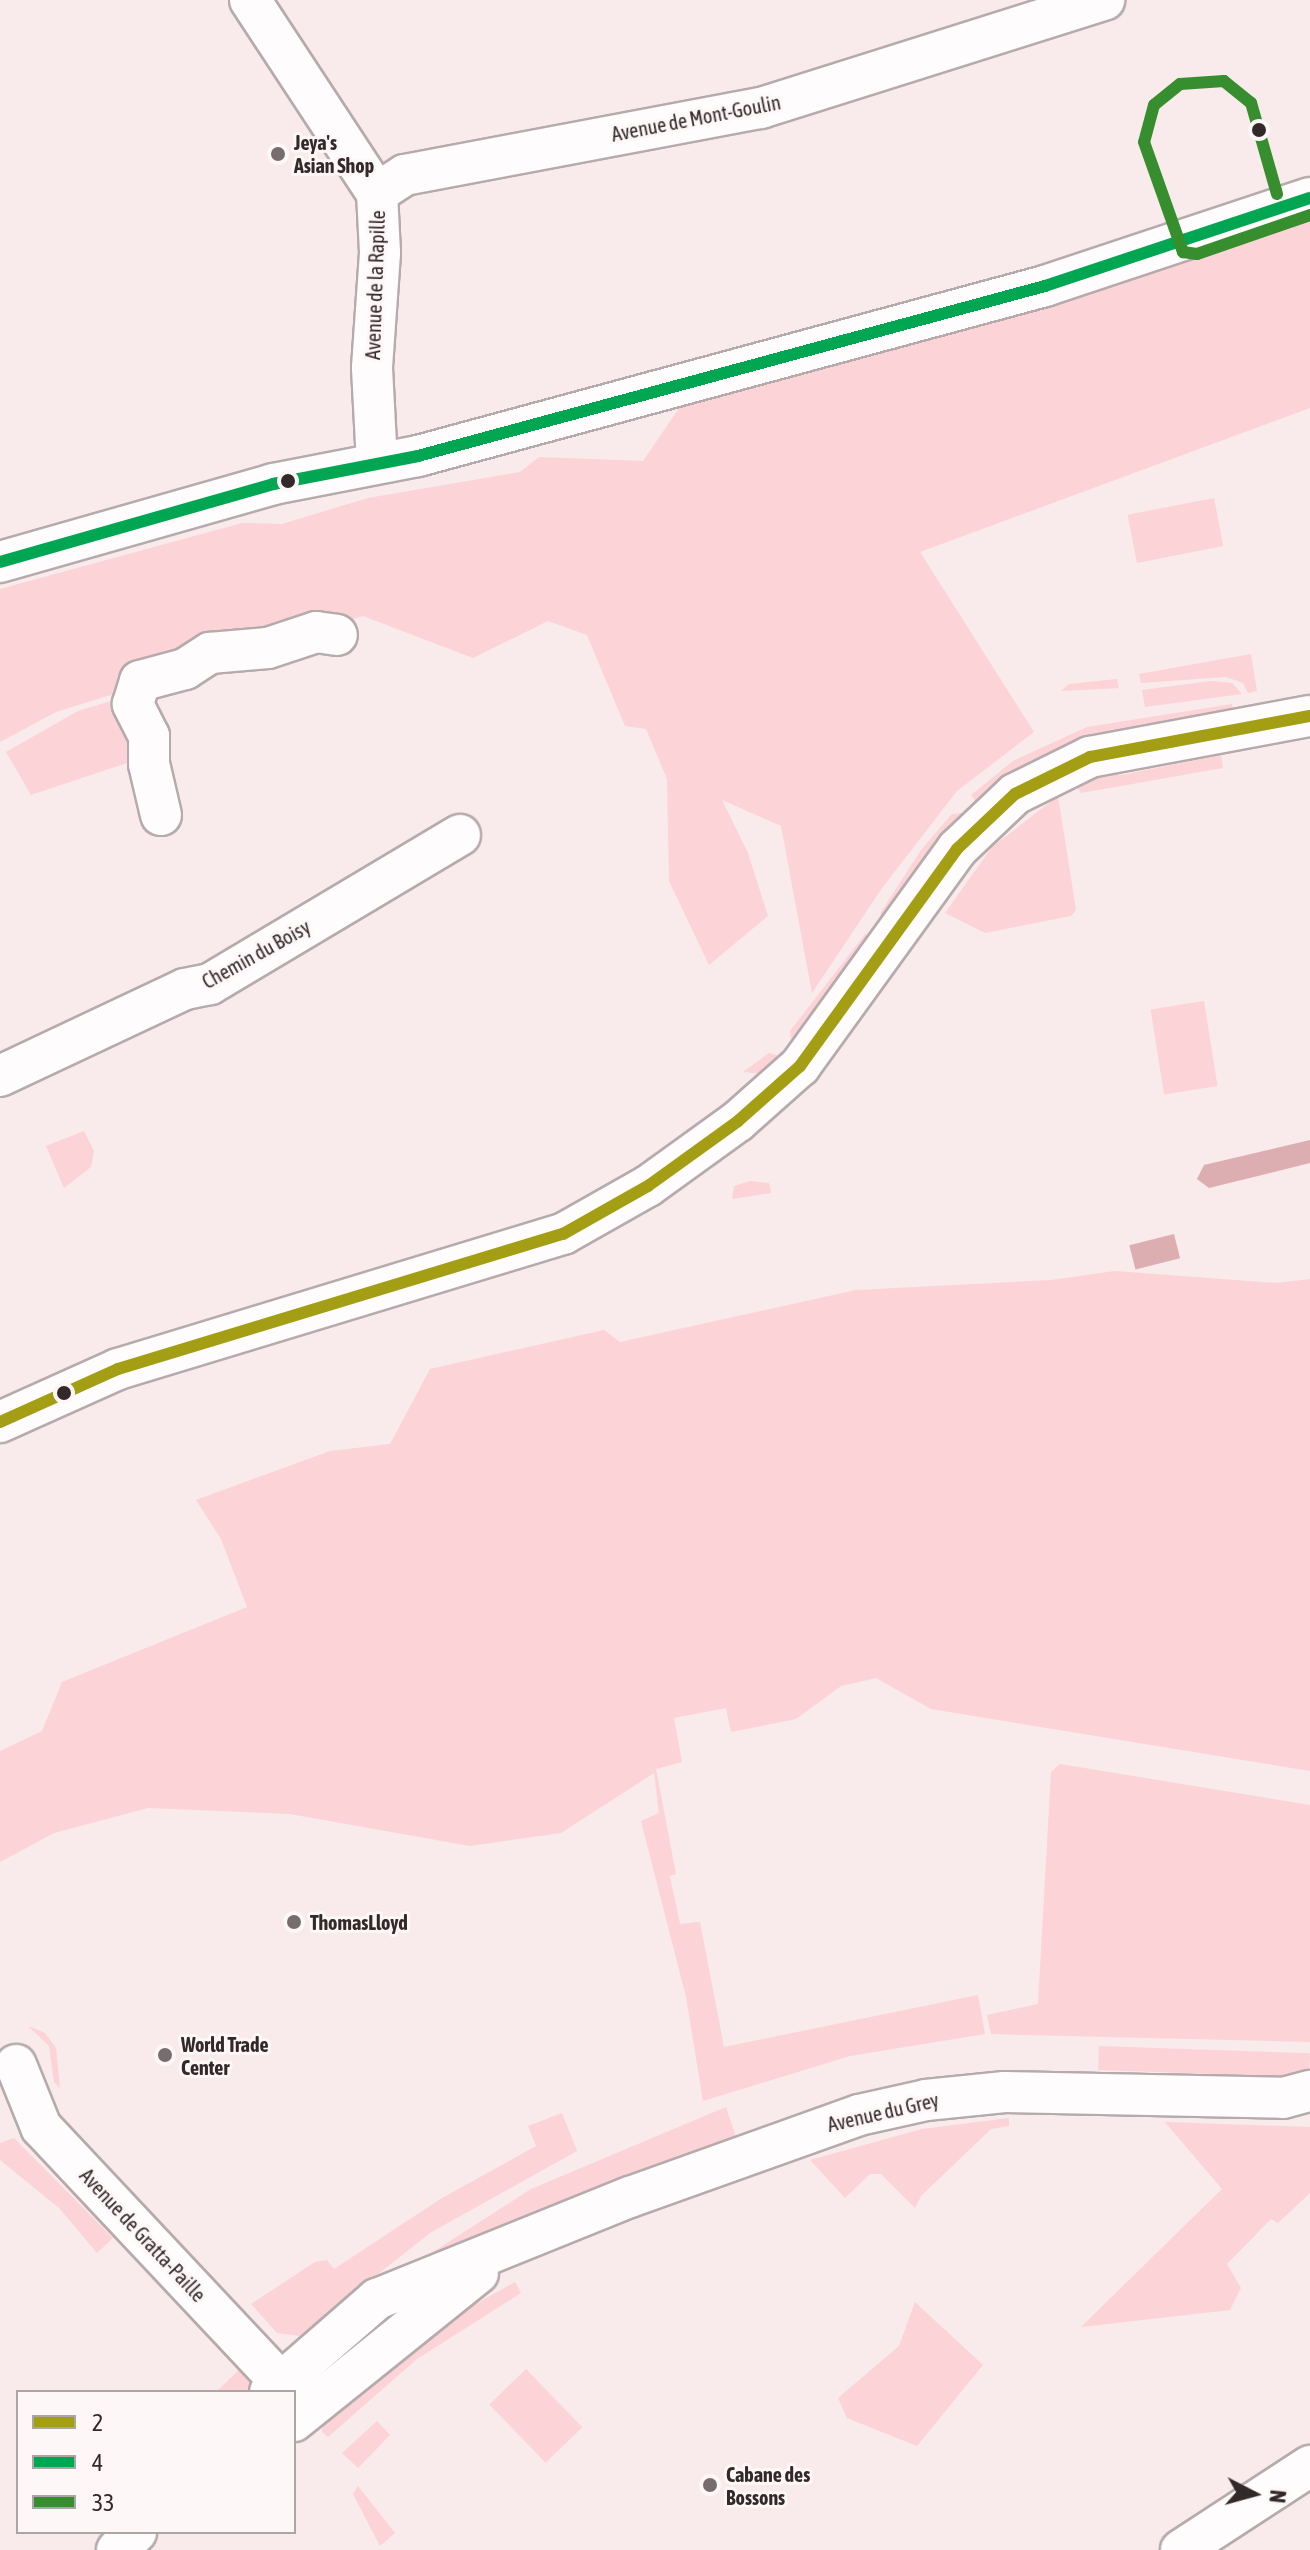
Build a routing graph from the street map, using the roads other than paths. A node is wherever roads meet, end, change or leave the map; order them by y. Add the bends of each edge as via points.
1 (250, 0) edge
2 (1104, 0) edge
3 (377, 193) junction
4 (1310, 198) edge
5 (377, 463) junction
6 (0, 562) edge
7 (337, 635) dead end
8 (1310, 716) edge
9 (161, 815) dead end
10 (460, 835) dead end
11 (0, 1076) edge
12 (0, 1422) edge
13 (16, 2065) dead end
14 (1301, 2100) edge
15 (282, 2390) edge
16 (296, 2395) edge
17 (1310, 2466) edge
18 (134, 2534) edge
19 (117, 2550) edge
20 (1181, 2550) edge

1 - 3 street, Avenue de la Rapille
2 - 3 street, Avenue de Mont-Goulin via 761,108 405,175
3 - 5 street, Avenue de la Rapille via 380,253 372,423
4 - 5 street via 1045,286
5 - 6 street via 273,484
7 - 9 street via 316,632 268,648 210,653 185,669 140,681 133,704 149,736 149,764
8 - 12 street via 1105,753 1041,777 1015,794 957,849 800,1066 738,1121 648,1186 563,1234 118,1369
10 - 11 street, Chemin du Boisy via 210,984 185,989
13 - 15 street, Avenue de Gratta-Paille via 41,2127
14 - 16 street, Avenue du Grey via 1040,2090 898,2105 821,2127 630,2197 507,2251
17 - 20 street
18 - 19 street

